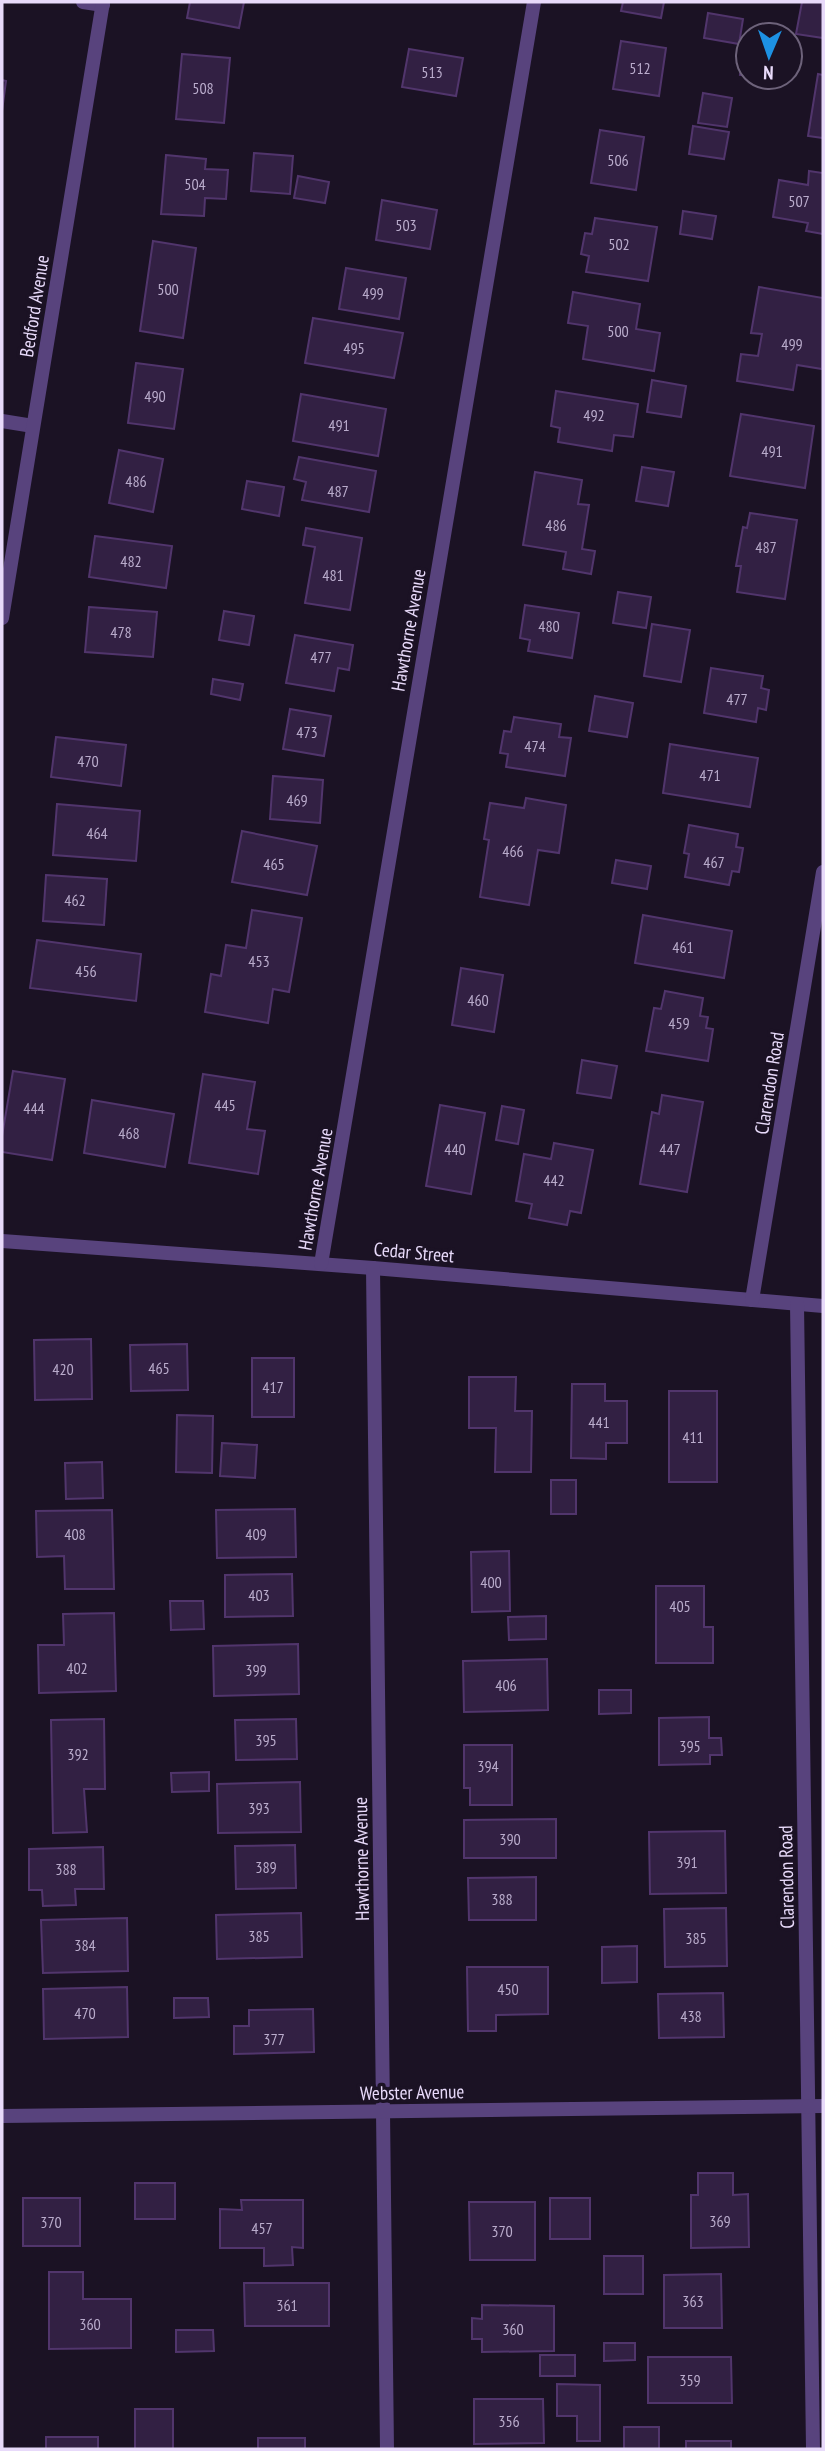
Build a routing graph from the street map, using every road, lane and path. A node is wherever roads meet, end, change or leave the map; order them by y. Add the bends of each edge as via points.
1 (83, 2) edge
2 (534, 2) edge
3 (103, 3) edge
4 (2, 421) edge
5 (33, 426) junction
6 (2, 618) edge
7 (823, 872) edge
8 (2, 1241) edge
9 (321, 1265) junction
10 (373, 1268) junction
11 (752, 1300) junction
12 (797, 1304) junction
13 (823, 1306) edge
14 (816, 2106) edge
15 (383, 2112) junction
16 (2, 2116) edge
17 (387, 2449) edge
18 (813, 2449) edge

1 - 3 street
2 - 9 street, Hawthorne Avenue
3 - 5 street, Bedford Avenue
4 - 5 street
5 - 6 street, Bedford Avenue
7 - 11 street, Clarendon Road
8 - 9 street, Cedar Street
9 - 10 street, Cedar Street
10 - 11 street, Cedar Street
10 - 15 street, Hawthorne Avenue
11 - 12 street, Cedar Street
12 - 13 street, Cedar Street
12 - 14 street, Clarendon Road
14 - 15 street, Webster Avenue
14 - 18 street, Clarendon Road
15 - 16 street, Webster Avenue
15 - 17 street, Hawthorne Avenue

